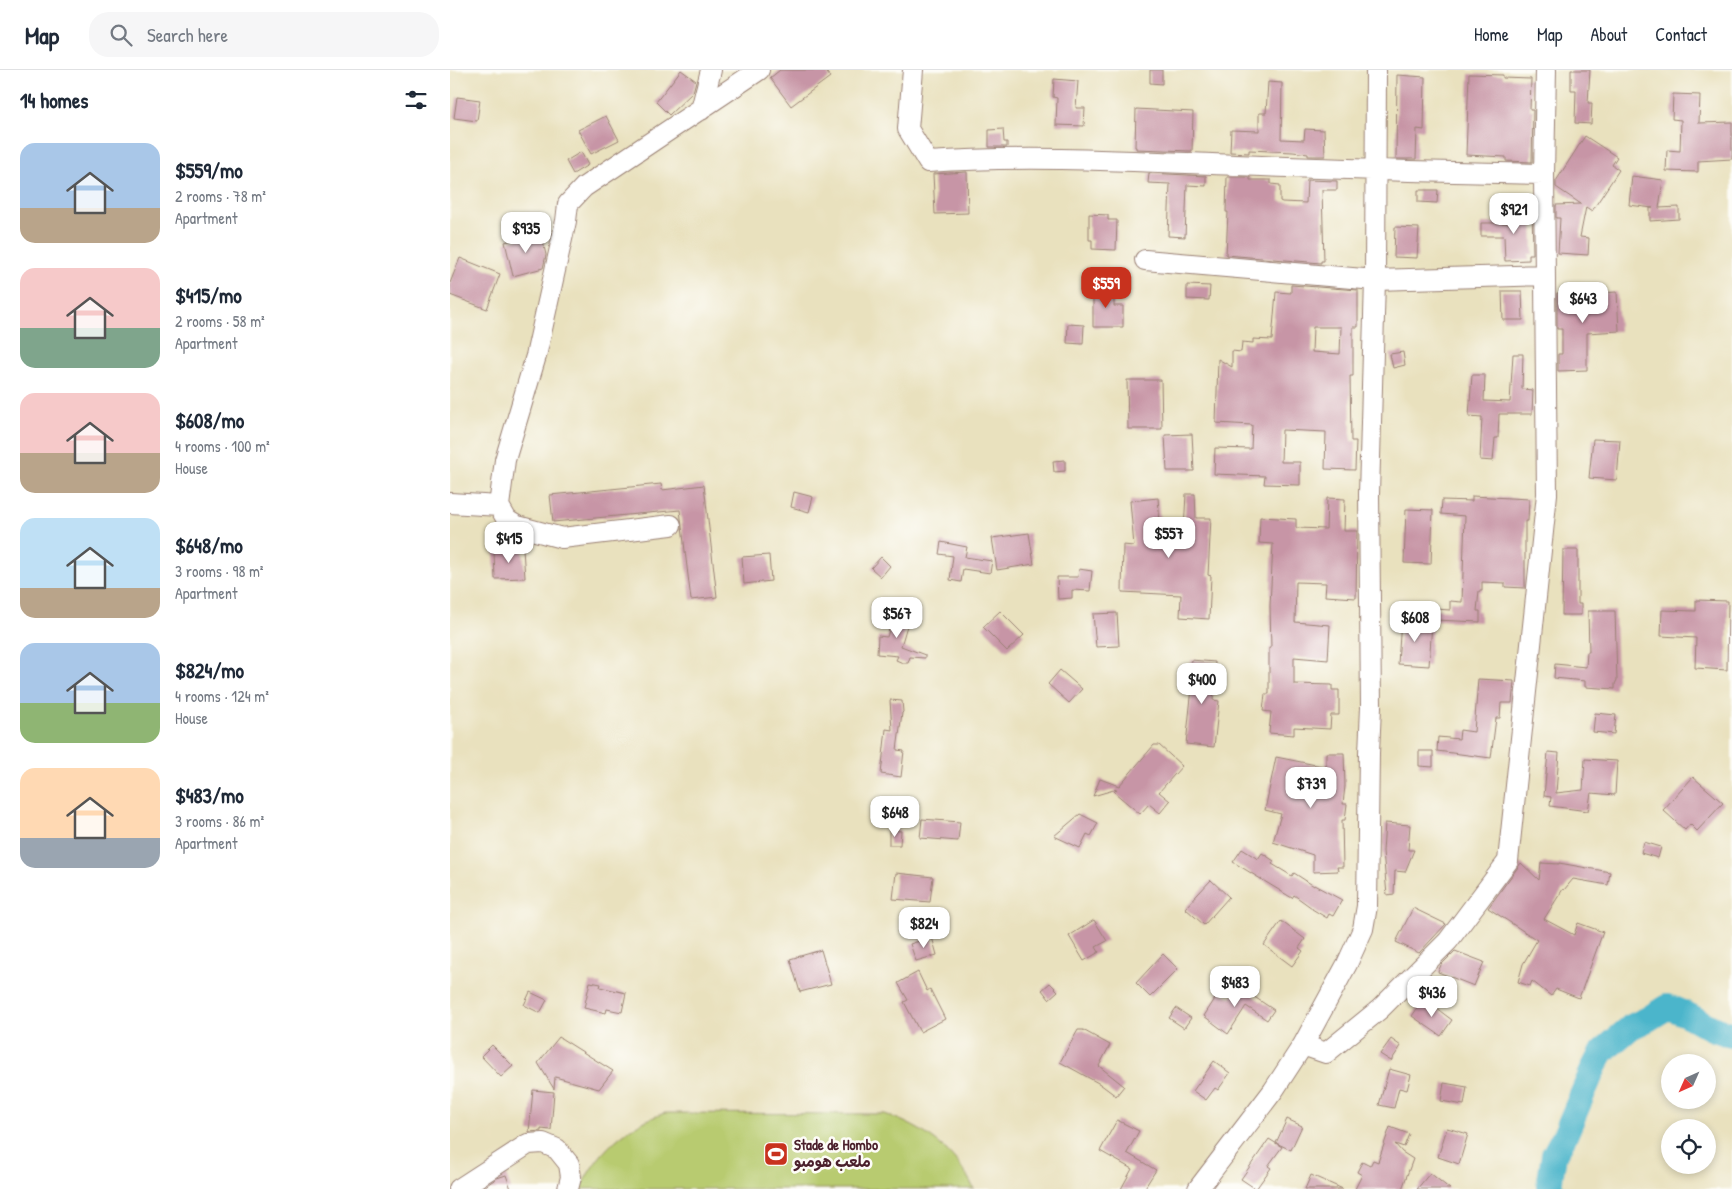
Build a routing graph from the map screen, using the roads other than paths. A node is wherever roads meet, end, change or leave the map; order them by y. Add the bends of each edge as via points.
1 (711, 70) edge
2 (759, 70) edge
3 (913, 70) edge
4 (1376, 70) edge
5 (1541, 70) edge
6 (1546, 70) edge
7 (701, 110) junction
8 (1375, 171) junction
9 (1544, 174) junction
10 (1145, 260) dead end
11 (1545, 275) junction
12 (1375, 280) junction
13 (450, 503) edge
14 (499, 506) junction
15 (671, 525) dead end
16 (1303, 1045) junction
17 (459, 1189) edge
18 (568, 1189) edge
19 (1198, 1189) edge

1 - 7 street
2 - 7 street
3 - 8 street via 908,129 928,162 978,159 1145,161
4 - 8 street
5 - 6 street
6 - 9 street
7 - 14 street via 584,187 568,204 536,356 505,460
8 - 9 street
8 - 12 street
9 - 11 street
10 - 12 street
11 - 12 street
11 - 16 street via 1547,494 1508,861 1448,941 1380,1009 1326,1053
12 - 16 street via 1369,494 1371,706 1367,906 1363,929 1347,964
13 - 14 street
14 - 15 street via 507,520 517,526 562,538
16 - 19 street via 1273,1091
17 - 18 street via 528,1144 543,1143 558,1149 569,1164 571,1177

